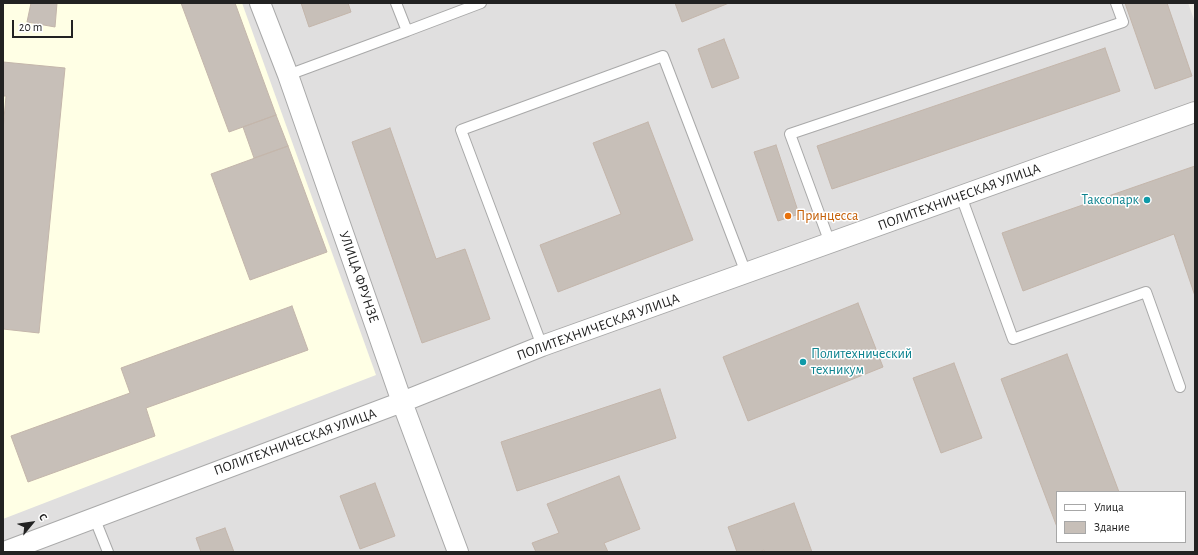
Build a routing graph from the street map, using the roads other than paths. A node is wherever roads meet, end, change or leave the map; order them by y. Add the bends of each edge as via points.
1 (260, 3) edge
2 (396, 3) edge
3 (481, 3) edge
4 (1116, 3) edge
5 (407, 31) junction
6 (288, 75) junction
7 (1195, 112) edge
8 (961, 196) junction
9 (830, 243) junction
10 (746, 273) junction
11 (542, 346) junction
12 (1180, 387) dead end
13 (402, 402) junction
14 (94, 517) junction
15 (4, 552) edge
16 (108, 552) edge
17 (458, 552) edge

1 - 6 street, УЛИЦА ФРУНЗЕ
2 - 5 lane
3 - 5 lane
4 - 9 lane via 1123,22 790,134
5 - 6 lane
6 - 13 street, УЛИЦА ФРУНЗЕ
7 - 8 street, ПОЛИТЕХНИЧЕСКАЯ УЛИЦА
8 - 9 street, ПОЛИТЕХНИЧЕСКАЯ УЛИЦА
8 - 12 lane via 1013,339 1146,292
9 - 10 street, ПОЛИТЕХНИЧЕСКАЯ УЛИЦА
10 - 11 street, ПОЛИТЕХНИЧЕСКАЯ УЛИЦА
10 - 11 lane via 663,56 461,130
11 - 13 street, ПОЛИТЕХНИЧЕСКАЯ УЛИЦА
13 - 14 street, ПОЛИТЕХНИЧЕСКАЯ УЛИЦА
13 - 17 street, УЛИЦА ФРУНЗЕ
14 - 15 street, ПОЛИТЕХНИЧЕСКАЯ УЛИЦА
14 - 16 lane

